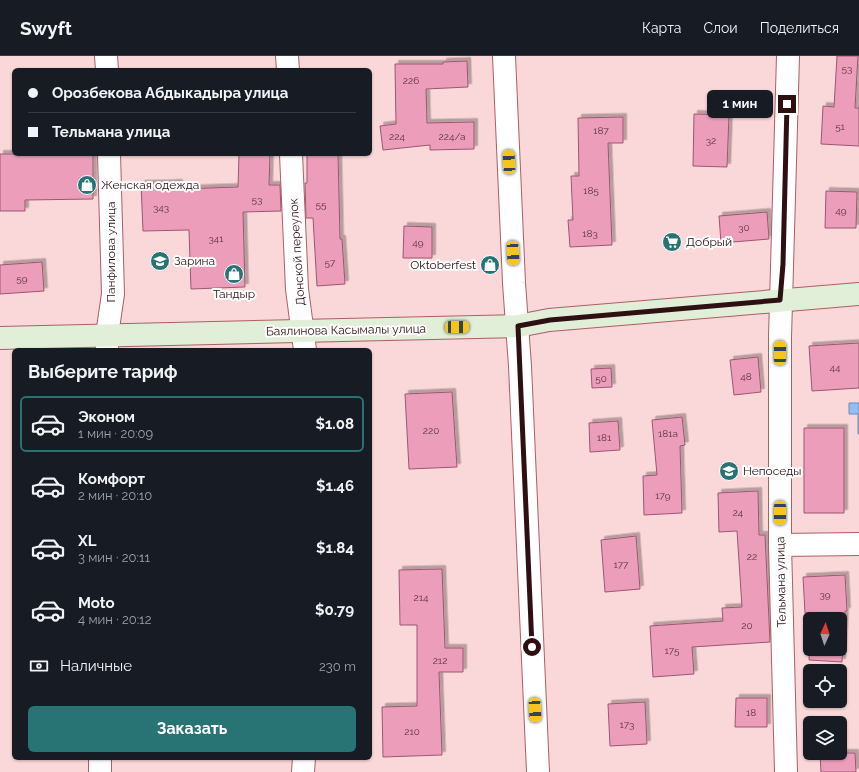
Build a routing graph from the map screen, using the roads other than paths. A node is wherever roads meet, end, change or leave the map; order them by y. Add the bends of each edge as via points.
1 (106, 56) edge
2 (287, 56) edge
3 (504, 56) edge
4 (788, 56) edge
5 (106, 68) edge
6 (288, 68) edge
7 (109, 156) edge
8 (292, 156) edge
9 (859, 294) edge
10 (780, 300) junction
11 (518, 326) junction
12 (0, 338) edge
13 (304, 340) edge
14 (107, 343) edge
15 (859, 544) edge
16 (780, 545) junction
17 (100, 760) edge
18 (304, 760) edge
19 (100, 772) edge
20 (304, 772) edge
21 (538, 772) edge
22 (786, 772) edge

1 - 5 street
2 - 6 street
3 - 11 street
4 - 10 street, Тельмана улица
7 - 14 street, Панфилова улица via 113,294
8 - 13 street, Донской переулок via 297,289
9 - 10 main road, Баялинова Касымалы улица
10 - 11 main road, Баялинова Касымалы улица via 557,319
10 - 16 street, Тельмана улица
11 - 13 main road, Баялинова Касымалы улица
11 - 21 street
12 - 14 main road, Баялинова Касымалы улица
13 - 14 main road, Баялинова Касымалы улица
15 - 16 street
16 - 22 street, Тельмана улица
17 - 19 street
18 - 20 street

